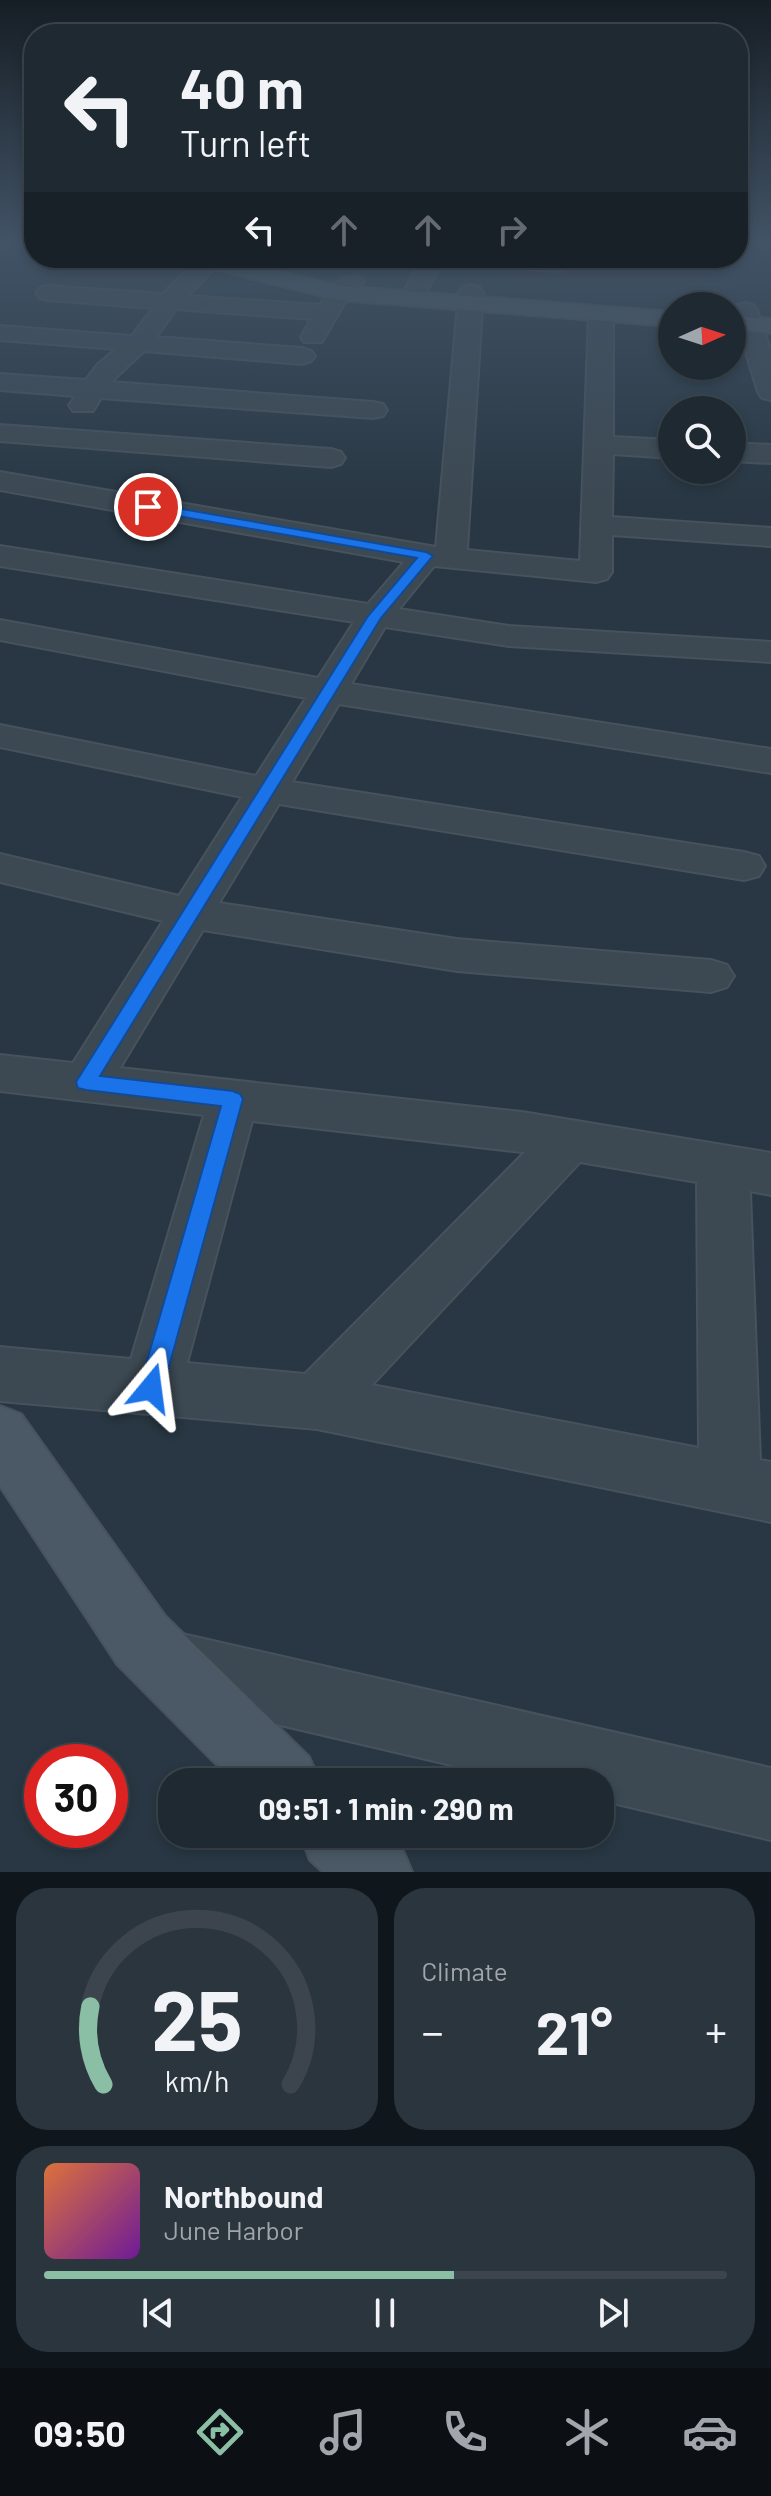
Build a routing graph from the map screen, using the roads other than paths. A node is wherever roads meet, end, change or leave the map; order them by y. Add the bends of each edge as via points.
1 (150, 328) edge
2 (319, 328) edge
3 (465, 328) edge
4 (621, 328) edge
5 (753, 328) edge
6 (0, 333) edge
7 (140, 342) junction
8 (302, 356) junction
9 (0, 382) edge
10 (770, 388) edge
11 (94, 389) junction
12 (275, 401) junction
13 (373, 410) dead end
14 (0, 433) edge
15 (61, 438) junction
16 (598, 445) junction
17 (658, 448) edge
18 (243, 452) junction
19 (746, 453) edge
20 (771, 454) edge
21 (331, 458) dead end
22 (8, 490) edge
23 (598, 525) junction
24 (771, 537) edge
25 (0, 556) edge
26 (439, 557) junction
27 (375, 616) junction
28 (0, 630) edge
29 (771, 652) edge
30 (328, 691) junction
31 (0, 736) edge
32 (771, 761) edge
33 (267, 790) junction
34 (744, 866) dead end
35 (0, 868) edge
36 (191, 913) junction
37 (711, 976) dead end
38 (0, 1073) edge
39 (86, 1082) junction
40 (233, 1099) junction
41 (569, 1140) junction
42 (747, 1170) edge
43 (0, 1374) edge
44 (151, 1388) junction
45 (317, 1402) junction
46 (0, 1434) edge
47 (750, 1488) edge
48 (164, 1664) junction
49 (270, 1768) edge
50 (771, 1804) edge
51 (350, 1848) edge
52 (375, 1872) edge

1 - 7 street
2 - 8 street
3 - 26 street
4 - 16 street
5 - 10 street
6 - 7 street
7 - 8 street
7 - 11 street via 106,370
8 - 12 street
9 - 11 street
11 - 12 street
11 - 15 street
12 - 13 street
12 - 18 street
14 - 15 street
15 - 18 street
15 - 22 street via 34,479
16 - 17 street
16 - 23 street
18 - 21 street
19 - 20 street
22 - 26 street
23 - 24 street
23 - 26 street via 596,572
25 - 27 street
26 - 27 street
27 - 29 street via 509,636
27 - 30 street
28 - 30 street
30 - 32 street
30 - 33 street
31 - 33 street
33 - 34 street
33 - 36 street
35 - 36 street
36 - 37 street via 457,955
36 - 39 street
38 - 39 street
39 - 40 street
40 - 41 street
40 - 44 street
41 - 42 street
41 - 45 street
42 - 47 street
43 - 44 street
44 - 45 street
45 - 47 street
46 - 48 main road via 141,1640
48 - 49 main road
48 - 50 street
51 - 52 main road

